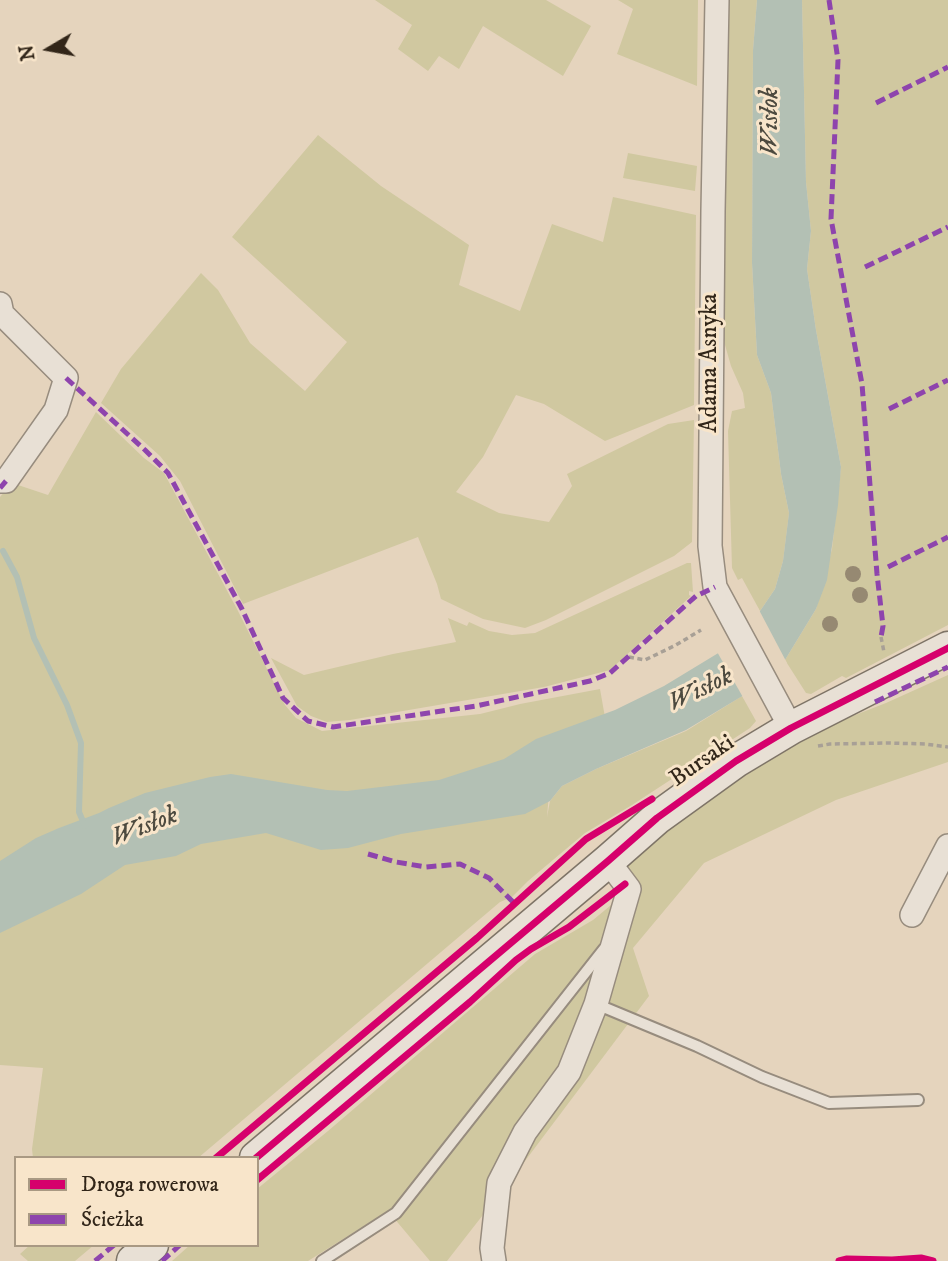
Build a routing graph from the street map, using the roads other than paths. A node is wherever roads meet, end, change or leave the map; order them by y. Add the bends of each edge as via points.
1 (717, 0) edge
2 (0, 304) edge
3 (0, 481) edge
4 (948, 648) edge
5 (793, 728) junction
6 (948, 846) edge
7 (608, 861) junction
8 (912, 915) dead end
9 (616, 934) junction
10 (596, 1004) junction
11 (918, 1100) dead end
12 (258, 1156) edge
13 (150, 1247) edge
14 (133, 1261) edge
15 (323, 1261) edge
16 (494, 1261) edge

1 - 5 street, Adama Asnyka via 710,533 715,587
2 - 3 street via 2,314 66,378 56,410 6,481
4 - 5 street, Bursaki
5 - 7 street, Bursaki via 736,761 657,818
6 - 8 street
7 - 9 street via 629,889
7 - 12 street, Bursaki
9 - 10 street
9 - 15 lane via 396,1213
10 - 11 lane via 830,1103
10 - 16 street via 569,1072 525,1132 499,1183
13 - 14 street

